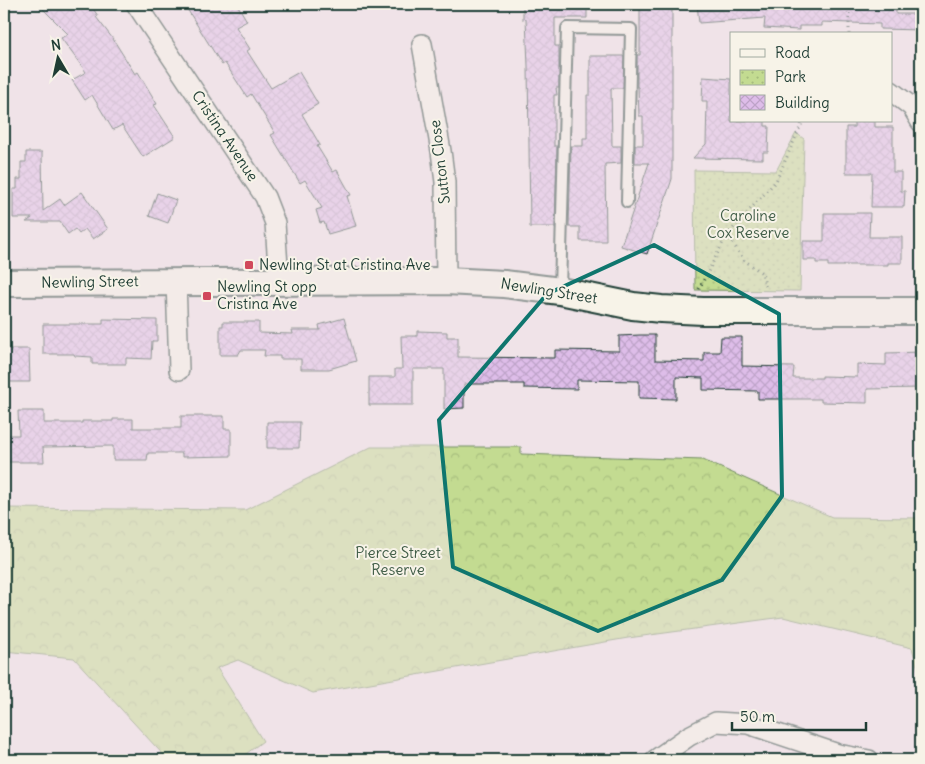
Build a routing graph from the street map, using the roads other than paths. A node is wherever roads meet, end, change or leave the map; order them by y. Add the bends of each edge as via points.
1 (136, 4) edge
2 (422, 44) dead end
3 (892, 92) edge
4 (921, 122) edge
5 (627, 202) dead end
6 (176, 281) junction
7 (279, 281) junction
8 (446, 281) junction
9 (4, 283) edge
10 (560, 291) junction
11 (921, 311) edge
12 (178, 370) dead end
13 (838, 757) edge
14 (655, 760) edge
15 (869, 760) edge

1 - 7 street, Cristina Avenue via 265,197 275,223
2 - 8 street, Sutton Close via 445,182
3 - 4 street via 912,107
5 - 10 lane via 631,29 567,28
6 - 7 street, Newling Street
6 - 9 street, Newling Street
6 - 12 street
7 - 8 street, Newling Street
8 - 10 street, Newling Street
10 - 11 street, Newling Street via 634,306 682,310
13 - 14 street via 748,724 716,722 688,736
13 - 15 street

